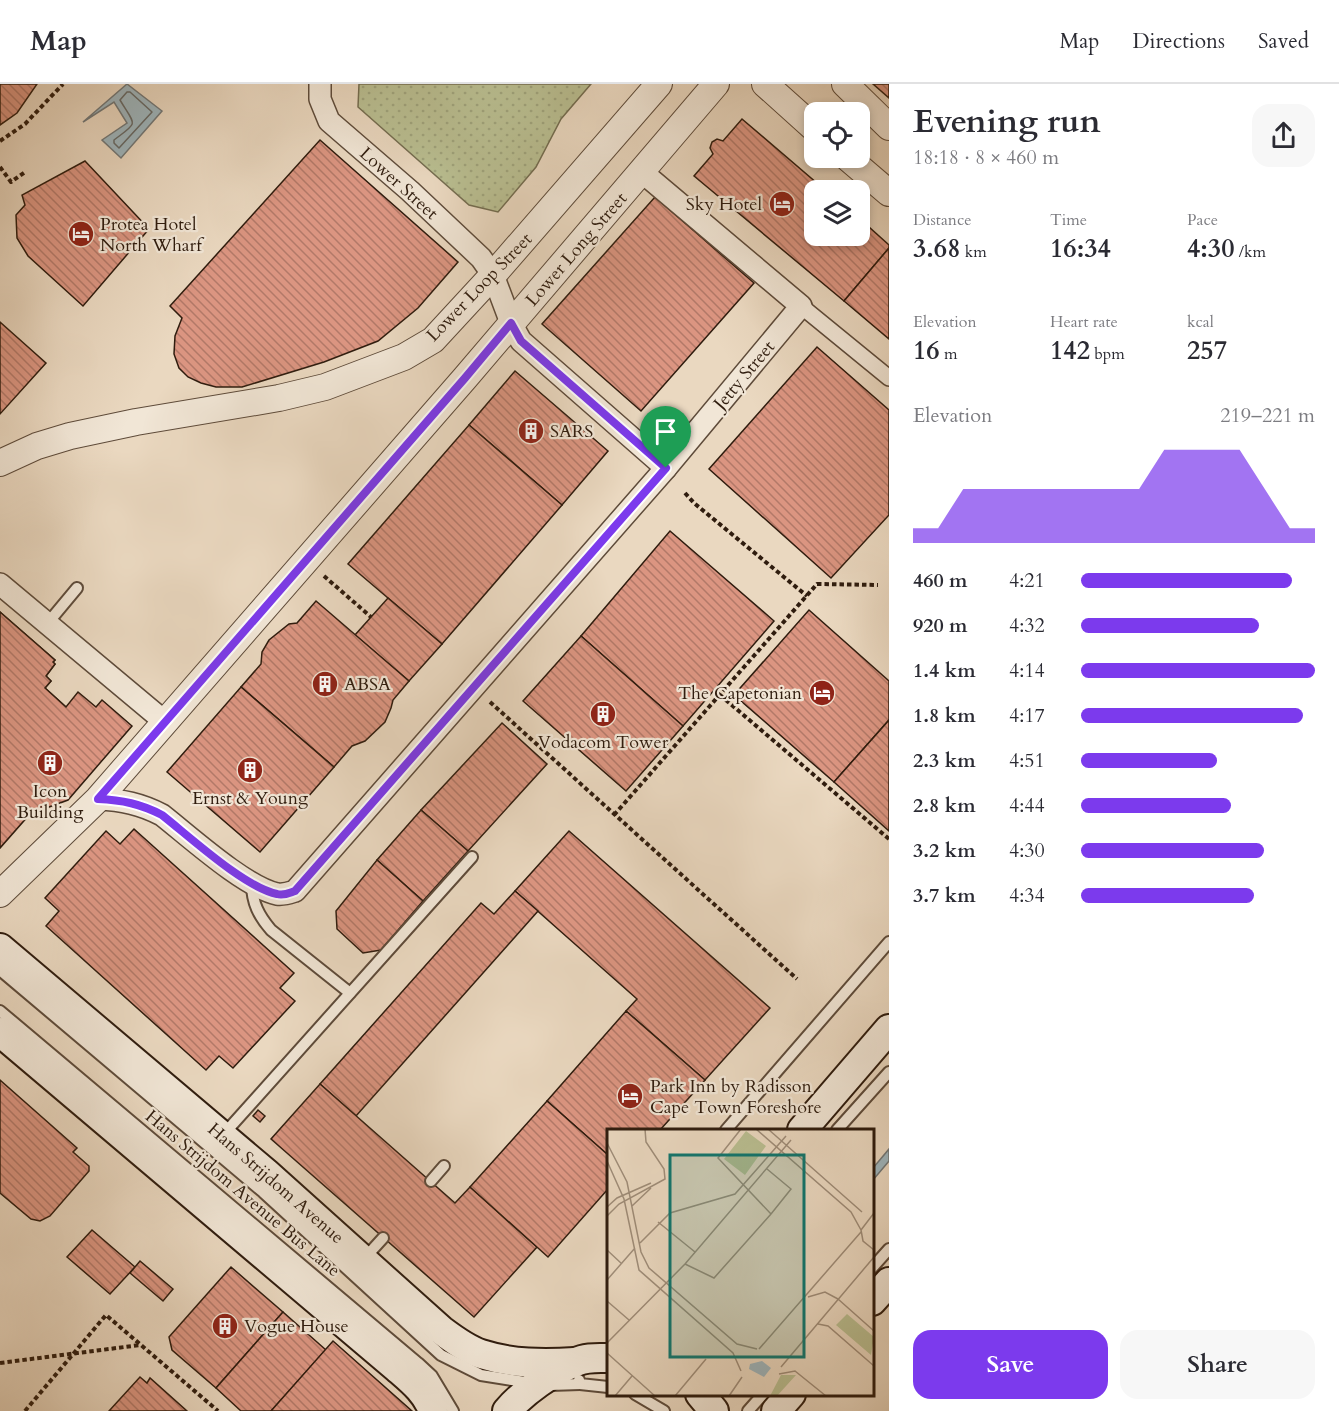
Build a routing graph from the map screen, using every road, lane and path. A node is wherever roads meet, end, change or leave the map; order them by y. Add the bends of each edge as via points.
1 (63, 84) edge
2 (320, 84) edge
3 (659, 84) edge
4 (716, 84) edge
5 (765, 84) edge
6 (845, 84) edge
7 (804, 119) edge
8 (889, 127) edge
9 (0, 141) edge
10 (0, 167) edge
11 (859, 168) edge
12 (25, 172) dead end
13 (642, 172) junction
14 (889, 194) edge
15 (494, 275) junction
16 (801, 306) junction
17 (511, 323) junction
18 (889, 378) edge
19 (0, 463) edge
20 (666, 468) junction
21 (685, 493) dead end
22 (318, 570) dead end
23 (0, 584) edge
24 (878, 585) dead end
25 (77, 588) dead end
26 (807, 596) junction
27 (371, 617) dead end
28 (47, 624) junction
29 (720, 695) junction
30 (489, 701) dead end
31 (165, 722) junction
32 (98, 799) junction
33 (614, 815) junction
34 (889, 839) edge
35 (472, 856) dead end
36 (252, 884) junction
37 (0, 894) edge
38 (889, 942) edge
39 (0, 948) edge
40 (0, 970) edge
41 (797, 979) dead end
42 (350, 993) junction
43 (0, 1011) edge
44 (0, 1032) edge
45 (885, 1038) edge
46 (889, 1072) edge
47 (728, 1129) edge
48 (804, 1129) edge
49 (839, 1129) edge
50 (222, 1136) junction
51 (444, 1166) dead end
52 (430, 1181) dead end
53 (383, 1238) dead end
54 (889, 1250) edge
55 (363, 1260) junction
56 (874, 1267) edge
57 (889, 1282) edge
58 (874, 1299) edge
59 (140, 1345) junction
60 (74, 1353) junction
61 (0, 1363) edge
62 (592, 1365) edge
63 (537, 1384) junction
64 (607, 1384) edge
65 (637, 1396) edge
66 (701, 1396) edge
67 (762, 1396) edge
68 (790, 1396) edge
69 (25, 1411) edge
70 (218, 1411) edge
71 (433, 1411) edge
72 (453, 1411) edge
73 (507, 1411) edge
74 (663, 1411) edge
75 (714, 1411) edge
76 (748, 1411) edge
77 (777, 1411) edge

1 - 9 path via 25,124
2 - 15 street, Lower Street via 320,99 329,121 467,244
3 - 15 street, Lower Loop Street
4 - 13 street, Lower Long Street
5 - 7 street
6 - 8 street
10 - 12 path via 11,182
11 - 14 street
13 - 16 street
13 - 17 street, Lower Long Street
15 - 17 street
15 - 19 street, Lower Loop Street via 433,340 371,370 279,398 70,436
16 - 18 street
16 - 20 street, Jetty Street
17 - 20 street via 521,341
17 - 31 street, Lower Long Street
20 - 36 street, Jetty Street via 295,891 277,894
21 - 26 path
22 - 27 path
23 - 28 street
24 - 26 path via 817,584
25 - 28 lane
26 - 29 path
28 - 31 street
29 - 33 path
29 - 34 path
30 - 33 path
31 - 32 street, Lower Long Street
32 - 36 street, Jetty Street via 133,803 162,815
32 - 37 street, Lower Long Street
33 - 41 path
35 - 42 lane
36 - 42 lane via 252,898 271,930
38 - 47 lane
39 - 50 main road, Hans Strijdom Avenue
40 - 63 lane, Hans Strijdom Avenue Bus Lane via 262,1192 441,1355 481,1375
42 - 50 lane
43 - 72 lane, Hans Strijdom Avenue Bus Lane via 418,1363 432,1376
44 - 71 main road via 397,1368 418,1387
45 - 48 main road
46 - 49 lane
50 - 55 main road, Hans Strijdom Avenue
51 - 52 lane
53 - 55 lane
54 - 56 lane
55 - 62 main road, Hans Strijdom Avenue via 441,1330 480,1354 533,1363
57 - 58 main road
59 - 60 path
59 - 60 path via 106,1315
59 - 70 path
60 - 61 path
60 - 69 path
62 - 63 main road
62 - 64 lane
63 - 73 main road
65 - 74 lane
66 - 75 main road
67 - 76 lane
68 - 77 main road

